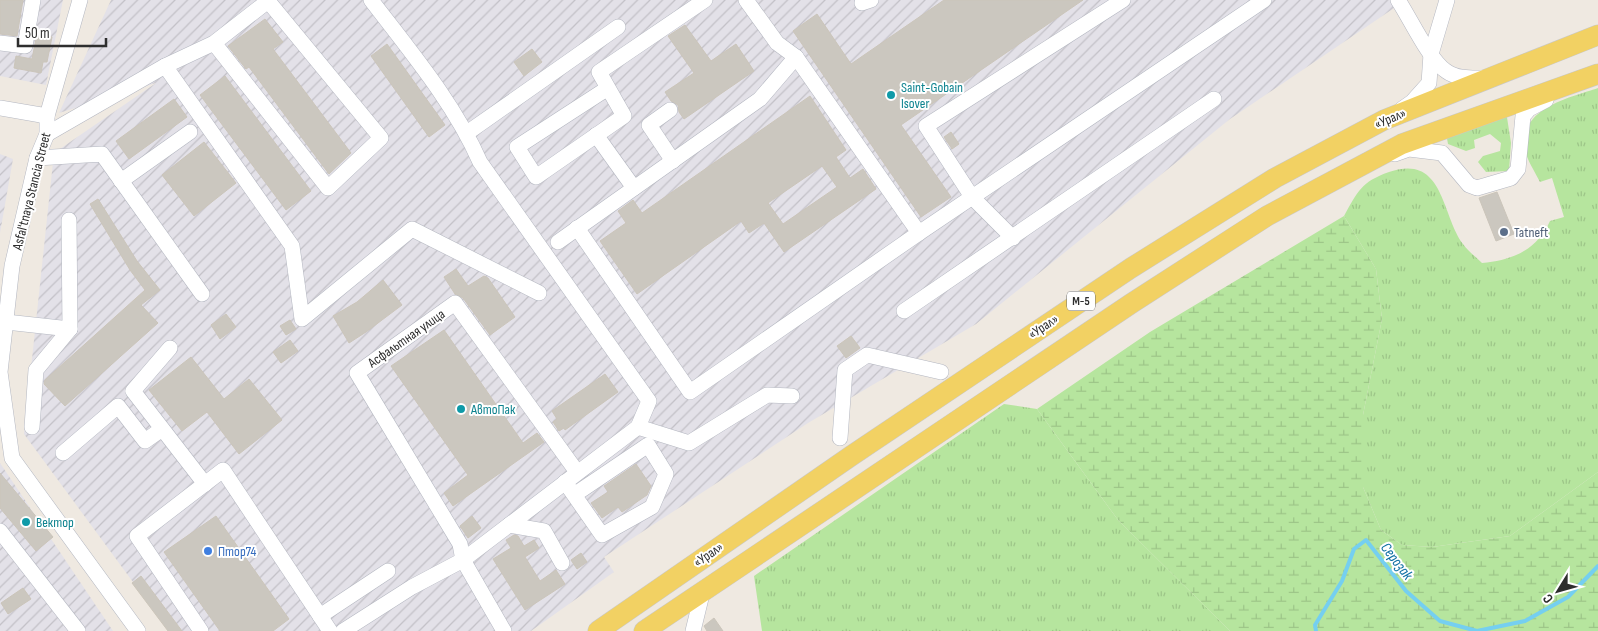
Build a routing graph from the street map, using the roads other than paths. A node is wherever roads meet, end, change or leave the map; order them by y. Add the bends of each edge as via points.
1 (33, 0) edge
2 (80, 0) edge
3 (371, 0) edge
4 (705, 0) edge
5 (746, 0) edge
6 (1123, 0) edge
7 (1264, 0) edge
8 (1398, 0) edge
9 (1447, 0) edge
10 (618, 27) dead end
11 (1598, 34) edge
12 (0, 43) edge
13 (214, 43) junction
14 (1431, 54) junction
15 (796, 57) junction
16 (165, 66) junction
17 (1592, 76) edge
18 (1488, 78) junction
19 (608, 88) junction
20 (1214, 99) dead end
21 (0, 108) edge
22 (670, 110) dead end
23 (46, 116) junction
24 (1384, 120) junction
25 (190, 132) dead end
26 (467, 133) junction
27 (47, 134) junction
28 (596, 135) junction
29 (37, 158) junction
30 (673, 160) junction
31 (1356, 168) junction
32 (121, 181) junction
33 (634, 188) junction
34 (972, 197) junction
35 (69, 220) dead end
36 (577, 228) junction
37 (919, 232) junction
38 (1013, 238) junction
39 (558, 242) dead end
40 (6, 265) edge
41 (539, 293) dead end
42 (202, 294) dead end
43 (904, 311) dead end
44 (6, 322) junction
45 (70, 329) junction
46 (170, 348) dead end
47 (941, 372) dead end
48 (792, 396) dead end
49 (32, 427) dead end
50 (638, 427) junction
51 (162, 429) junction
52 (840, 438) dead end
53 (63, 453) dead end
54 (577, 472) junction
55 (565, 482) junction
56 (205, 484) junction
57 (574, 495) junction
58 (510, 525) junction
59 (0, 531) edge
60 (463, 560) junction
61 (562, 564) dead end
62 (388, 572) dead end
63 (703, 590) junction
64 (322, 625) edge
65 (499, 629) edge
66 (78, 631) edge
67 (138, 631) edge
68 (201, 631) edge
69 (343, 631) edge
70 (598, 631) edge
71 (644, 631) edge
72 (693, 631) edge

1 - 12 street via 24,46
2 - 23 street
3 - 26 street
4 - 19 street via 599,72
5 - 15 street via 777,43
6 - 34 street via 926,126
7 - 34 street
8 - 14 street
9 - 14 street
10 - 26 street
11 - 18 main road, «Урал» / М-5
13 - 13 street via 268,1 381,138 328,188
13 - 16 street
14 - 18 street via 1445,71 1460,77
14 - 24 street via 1429,83 1412,102
15 - 30 street via 760,99
15 - 37 street
16 - 27 street
16 - 41 street via 292,246 302,319 412,229
17 - 31 main road, «Урал» / М-5 via 1402,144
17 - 31 street via 1529,109 1523,116 1518,169 1510,178 1477,188 1469,185 1442,153 1409,149
18 - 24 main road, «Урал» / М-5
19 - 28 street via 624,116
19 - 28 street via 517,147 536,177
20 - 38 street
21 - 23 street, Asfal'tnaya Stancia Street
22 - 30 street via 649,125
23 - 27 street, Asfal'tnaya Stancia Street
24 - 70 main road, «Урал» / М-5 via 1274,178 1131,268
25 - 32 street
26 - 50 street via 480,162 649,401
27 - 29 street, Asfal'tnaya Stancia Street
28 - 33 street
29 - 32 street via 102,154
29 - 40 street, Asfal'tnaya Stancia Street
30 - 33 street
31 - 63 main road, «Урал» / М-5 via 1266,216
32 - 42 street
33 - 36 street
34 - 37 street
34 - 38 street
35 - 45 street
36 - 37 street via 690,392
36 - 39 street
38 - 43 street
40 - 44 street, Asfal'tnaya Stancia Street
44 - 45 street
44 - 67 street, Asfal'tnaya Stancia Street via 0,372 12,458
45 - 49 street via 36,370
46 - 51 street via 132,391
47 - 52 street via 868,355 860,360 845,370
48 - 50 street via 767,395 689,443
50 - 54 street
51 - 53 street via 145,441 118,406
51 - 56 street
54 - 55 street
54 - 60 street, Асфальтная улица via 455,303 357,373 460,544
55 - 57 street
55 - 58 street
56 - 64 street via 223,470
56 - 68 street via 137,536
57 - 57 street via 602,535 652,507 666,474 648,445
58 - 60 street
58 - 61 street via 544,531
59 - 66 street
60 - 65 street, Асфальтная улица
60 - 69 street via 412,587
62 - 64 street
63 - 71 main road, «Урал» / М-5
63 - 72 street

